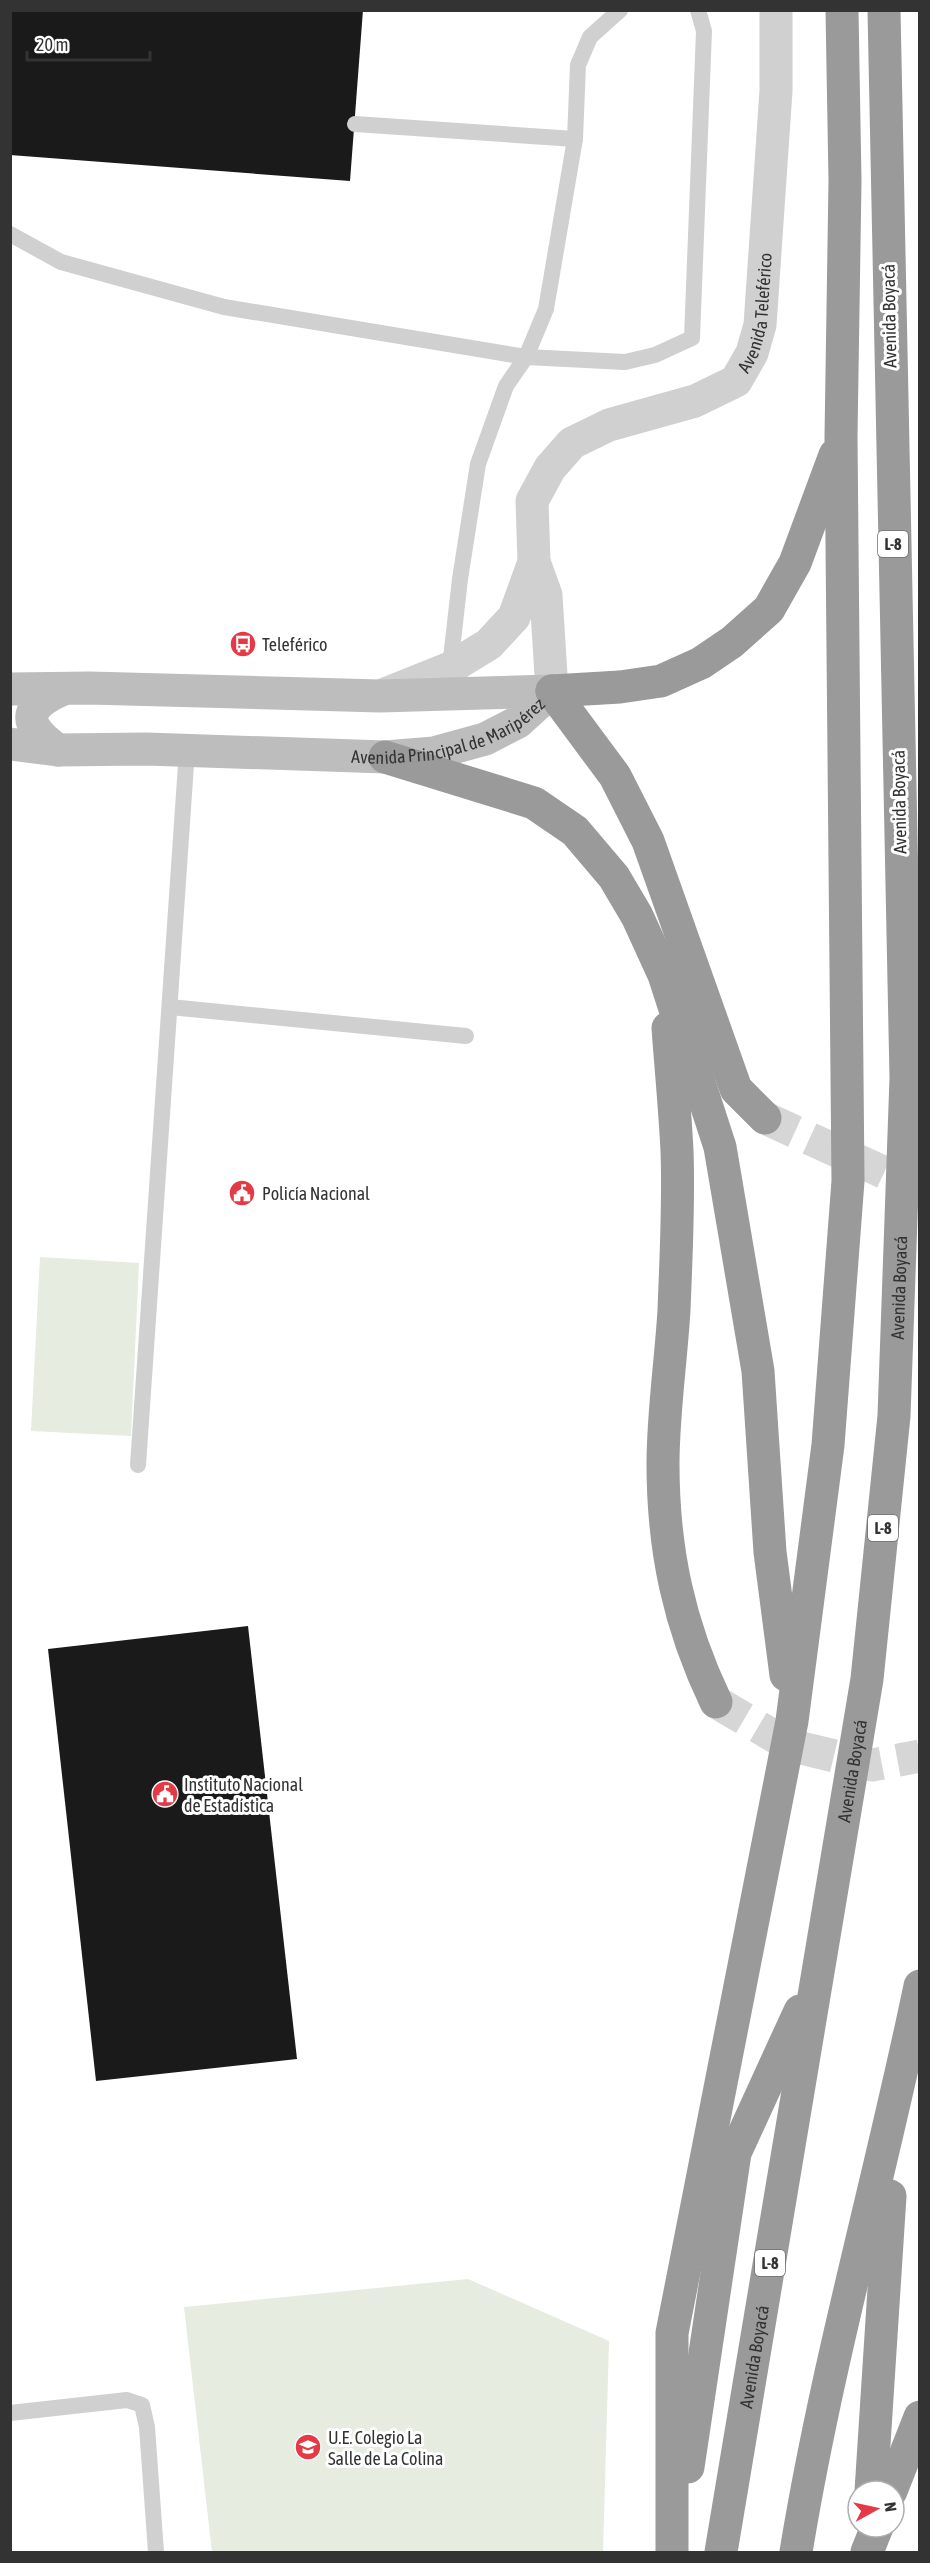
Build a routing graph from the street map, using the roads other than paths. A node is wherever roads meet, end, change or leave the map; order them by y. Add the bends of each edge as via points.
1 (620, 10) edge
2 (698, 10) edge
3 (842, 10) edge
4 (884, 10) edge
5 (774, 21) edge
6 (355, 124) dead end
7 (576, 139) junction
8 (10, 234) edge
9 (526, 357) junction
10 (841, 437) junction
11 (534, 562) junction
12 (450, 669) junction
13 (10, 689) edge
14 (61, 690) junction
15 (552, 691) junction
16 (380, 696) junction
17 (10, 744) edge
18 (58, 750) junction
19 (187, 750) junction
20 (385, 757) junction
21 (664, 975) junction
22 (170, 1007) junction
23 (466, 1036) dead end
24 (765, 1118) tunnel mouth
25 (138, 1465) dead end
26 (716, 1702) tunnel mouth
27 (792, 1721) junction
28 (818, 1974) junction
29 (920, 1986) edge
30 (901, 2077) junction
31 (10, 2413) edge
32 (920, 2417) edge
33 (872, 2479) edge
34 (896, 2479) edge
35 (156, 2553) edge
36 (674, 2553) edge
37 (722, 2553) edge
38 (796, 2553) edge

1 - 7 lane via 590,37 578,65
2 - 9 lane via 704,31 692,338 655,355 625,362
3 - 10 highway via 845,181
4 - 28 highway, Avenida Boyacá / L-8 via 906,1090 894,1416 867,1679
5 - 11 street, Avenida Teleférico via 760,325 752,353 736,381 695,402 609,425 572,443 550,468 532,501
6 - 7 lane
7 - 9 lane via 546,309
8 - 9 lane via 62,262 224,308
9 - 12 lane via 506,386 478,464
10 - 15 highway via 795,563 769,609 732,642 701,663 661,681
10 - 27 highway via 848,1181 828,1445
11 - 12 street, Avenida Teleférico via 514,617 489,644
11 - 15 street, Avenida Teleférico via 546,595
12 - 16 street, Avenida Teleférico
13 - 14 street, Avenida Principal de Maripérez
14 - 16 street, Avenida Principal de Maripérez
14 - 18 street via 42,699 32,711 37,732
15 - 16 street, Avenida Principal de Maripérez
15 - 20 street, Avenida Principal de Maripérez via 518,722 485,739 434,753
15 - 24 highway via 615,776 648,840 736,1089
17 - 18 street, Avenida Principal de Maripérez
18 - 19 street, Avenida Principal de Maripérez
19 - 20 street, Avenida Principal de Maripérez
19 - 22 lane
20 - 21 highway via 534,803 575,831 614,877
21 - 26 highway via 677,1152 674,1310 663,1463 666,1530 683,1621
21 - 27 highway via 720,1147 758,1371 770,1552
22 - 23 lane
22 - 25 lane
27 - 36 highway via 672,2333
28 - 36 highway via 735,2153
28 - 37 highway, Avenida Boyacá / L-8
29 - 30 highway
30 - 33 highway
30 - 38 highway via 810,2468
31 - 35 lane via 127,2400 142,2405
32 - 34 highway

